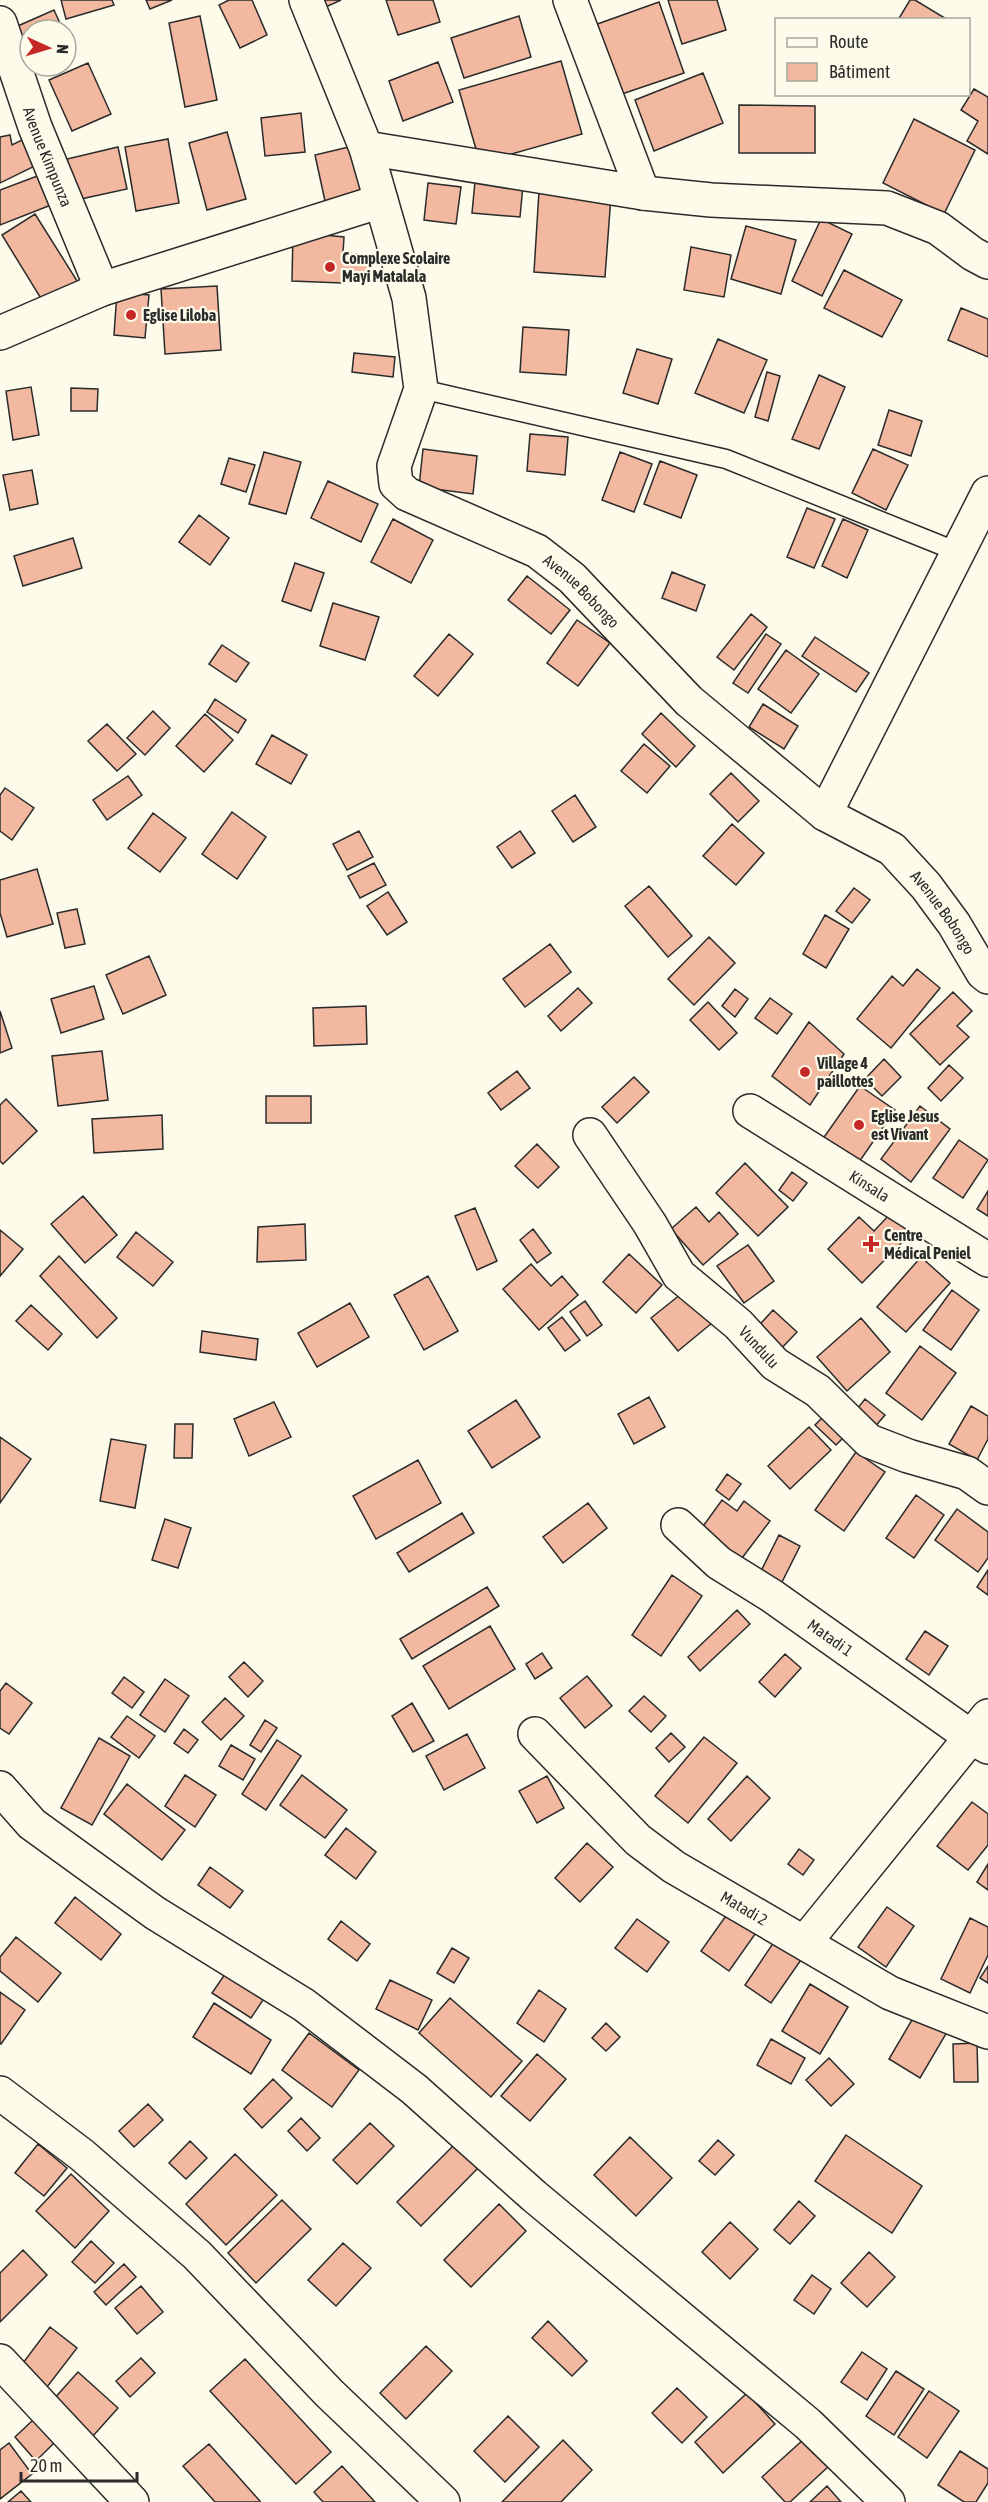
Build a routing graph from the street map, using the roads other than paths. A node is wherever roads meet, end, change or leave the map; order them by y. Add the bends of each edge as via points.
1 (306, 0) edge
2 (570, 0) edge
3 (0, 23) edge
4 (366, 148) junction
5 (643, 193) junction
6 (381, 201) junction
7 (988, 262) edge
8 (102, 289) junction
9 (0, 333) edge
10 (421, 389) junction
11 (988, 493) edge
12 (958, 552) junction
13 (825, 814) junction
14 (988, 976) edge
15 (750, 1111) dead end
16 (590, 1135) dead end
17 (988, 1260) edge
18 (988, 1488) edge
19 (678, 1525) dead end
20 (982, 1733) edge
21 (535, 1734) dead end
22 (0, 1788) edge
23 (805, 1942) junction
24 (988, 2032) edge
25 (0, 2093) edge
26 (0, 2361) edge
27 (132, 2502) edge
28 (443, 2502) edge
29 (888, 2502) edge

1 - 4 street, Avenue Bobongo
2 - 5 street
3 - 8 street, Avenue Kimpunza via 34,128
4 - 5 street
4 - 6 street, Avenue Bobongo
5 - 7 street via 887,208 938,228
6 - 8 street
6 - 10 street, Avenue Bobongo via 409,298
8 - 9 street
10 - 12 lane via 726,459
10 - 13 street, Avenue Bobongo via 394,466 396,484 406,494 537,551 572,578 689,701
11 - 12 street
12 - 13 street
13 - 14 street, Avenue Bobongo via 892,849 926,886
15 - 17 street, Kinsala
16 - 18 street, Vundulu via 679,1275 738,1324 776,1364 818,1391 870,1441 967,1473
19 - 20 street, Matadi 1 via 719,1563
20 - 23 street
21 - 23 street, Matadi 2 via 638,1840 674,1867
22 - 29 street via 32,1824 117,1886 304,2006 414,2088 551,2211 808,2424
23 - 24 street, Matadi 2 via 890,1993
25 - 28 street via 82,2155 197,2256 329,2393
26 - 27 street

